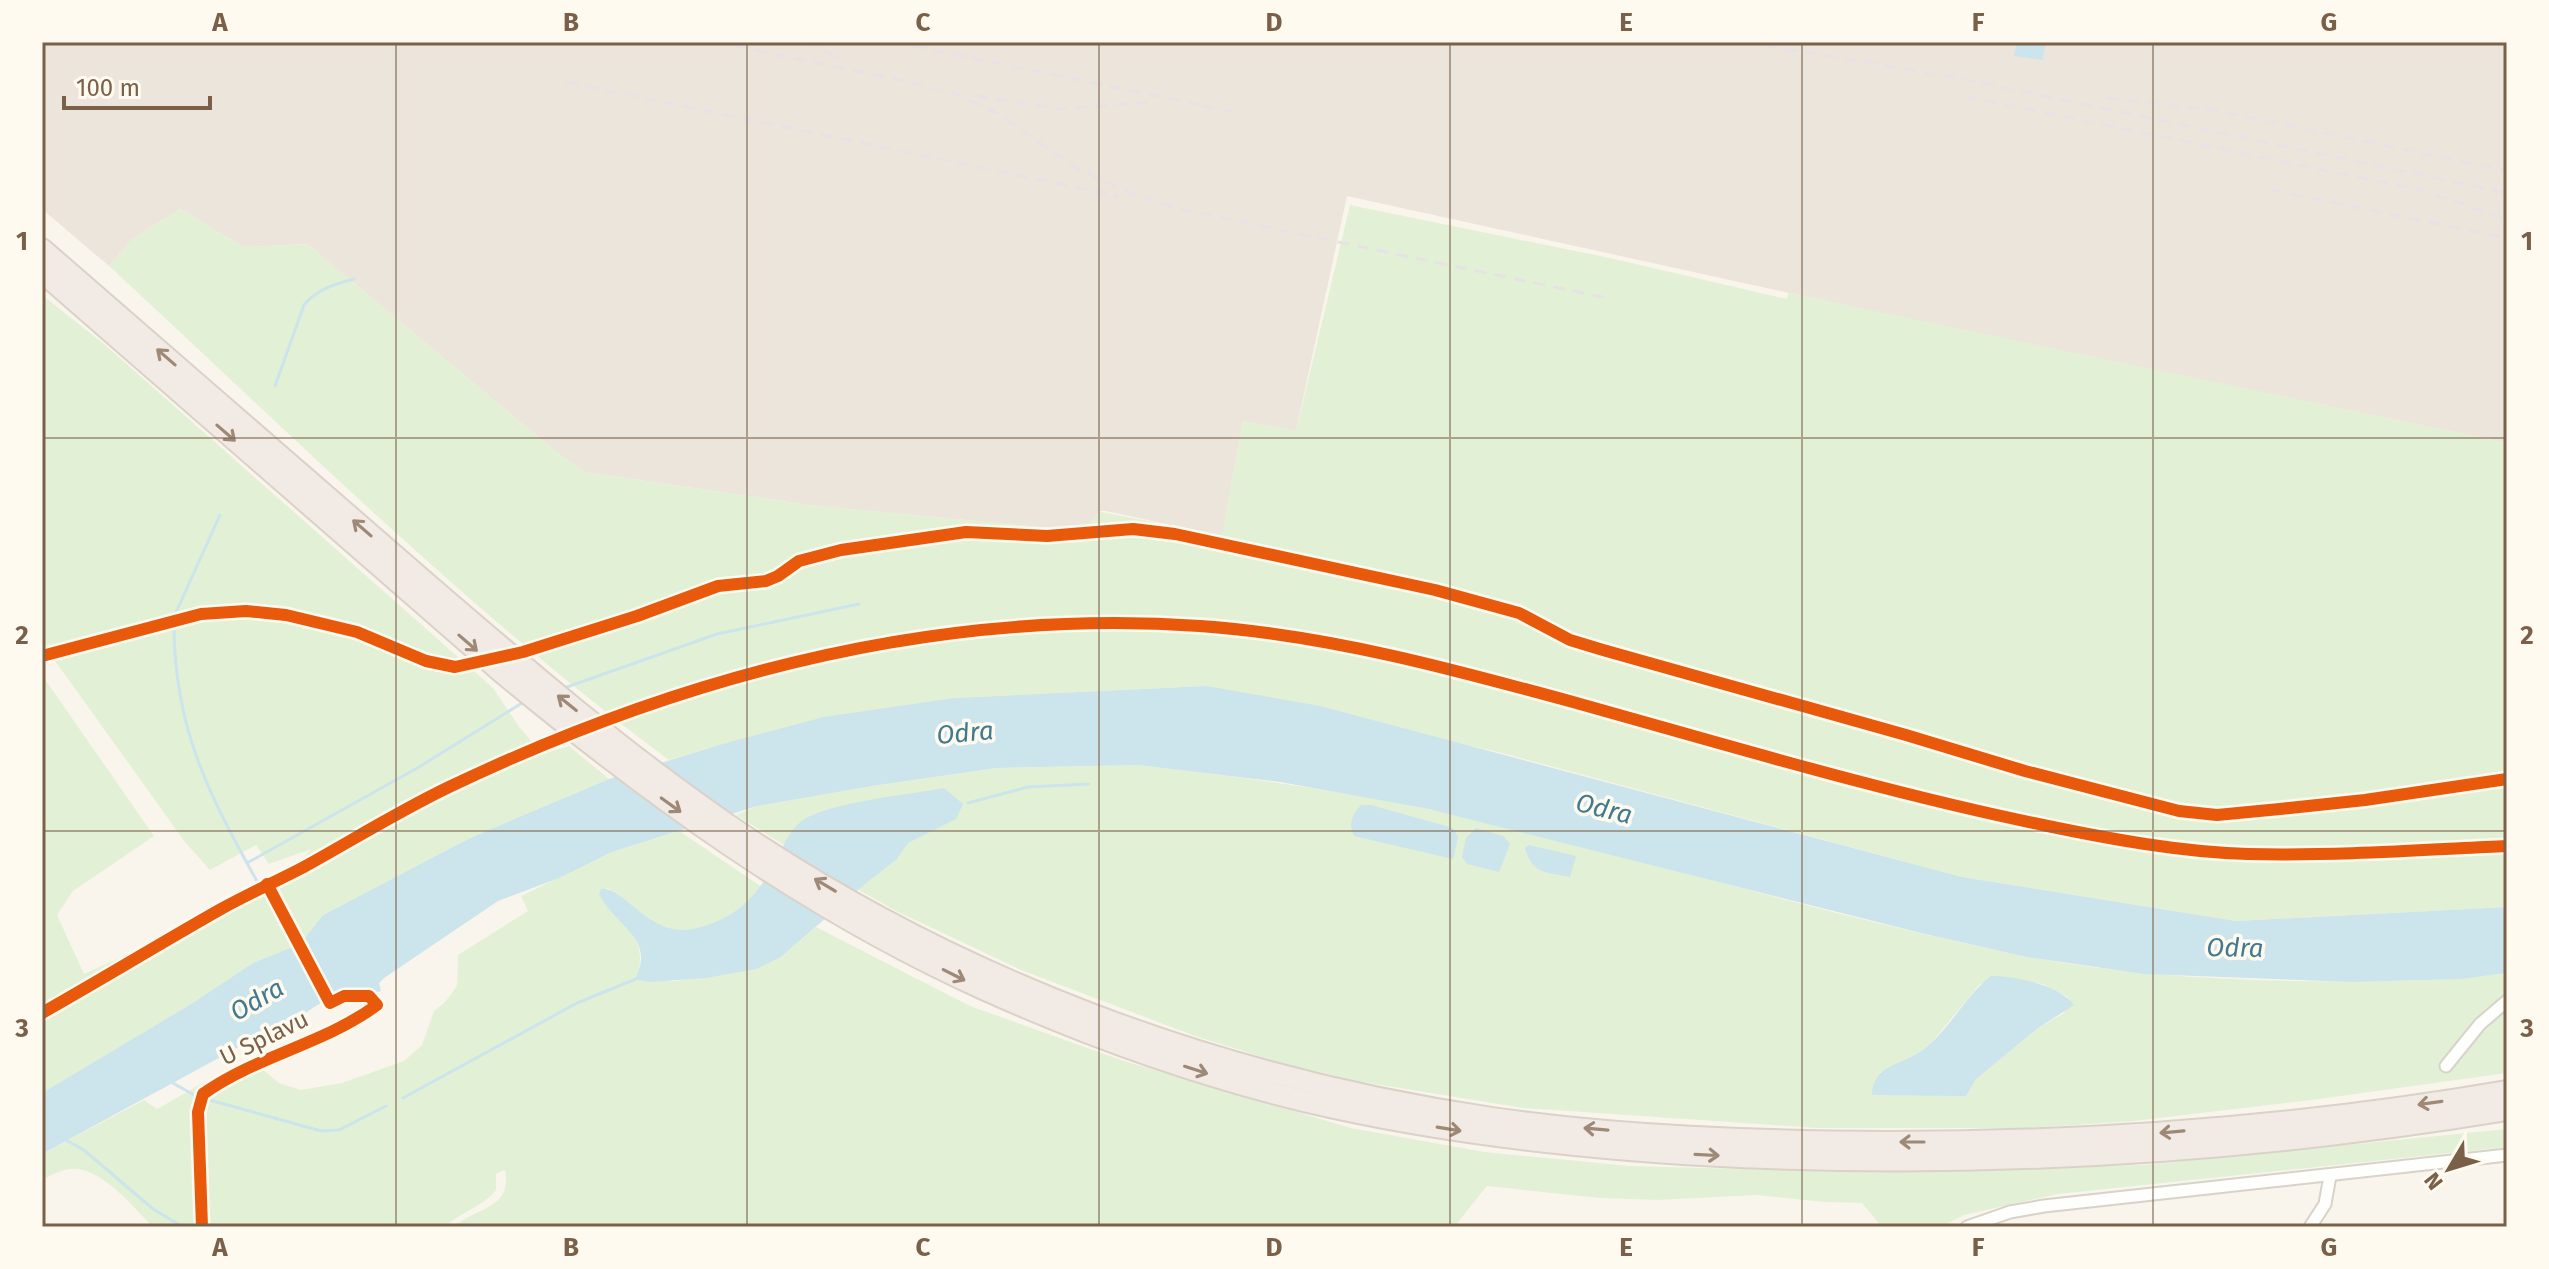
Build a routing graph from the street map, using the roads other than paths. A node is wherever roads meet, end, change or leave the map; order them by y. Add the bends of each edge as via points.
1 (42, 249) edge
2 (42, 272) edge
3 (415, 586) junction
4 (889, 932) junction
5 (2507, 1001) edge
6 (377, 1005) dead end
7 (2446, 1066) dead end
8 (2507, 1091) edge
9 (2507, 1110) edge
10 (2507, 1155) edge
11 (2330, 1176) junction
12 (202, 1227) edge
13 (1967, 1227) edge
14 (2310, 1227) edge

3 -> 1 highway
2 -> 3 highway
3 - 4 highway via 565,725 657,795 783,882
8 -> 4 highway via 2348,1115 2135,1135 1977,1142 1712,1138 1596,1130 1396,1101 1227,1061 1082,1010
4 -> 9 highway via 979,987 1075,1028 1223,1079 1392,1119 1600,1148 1814,1160 2002,1159 2244,1144
5 - 7 street
6 - 12 street, U Splavu via 203,1094 198,1112
10 - 11 street
11 - 13 street via 2044,1206
11 - 14 street via 2325,1204

